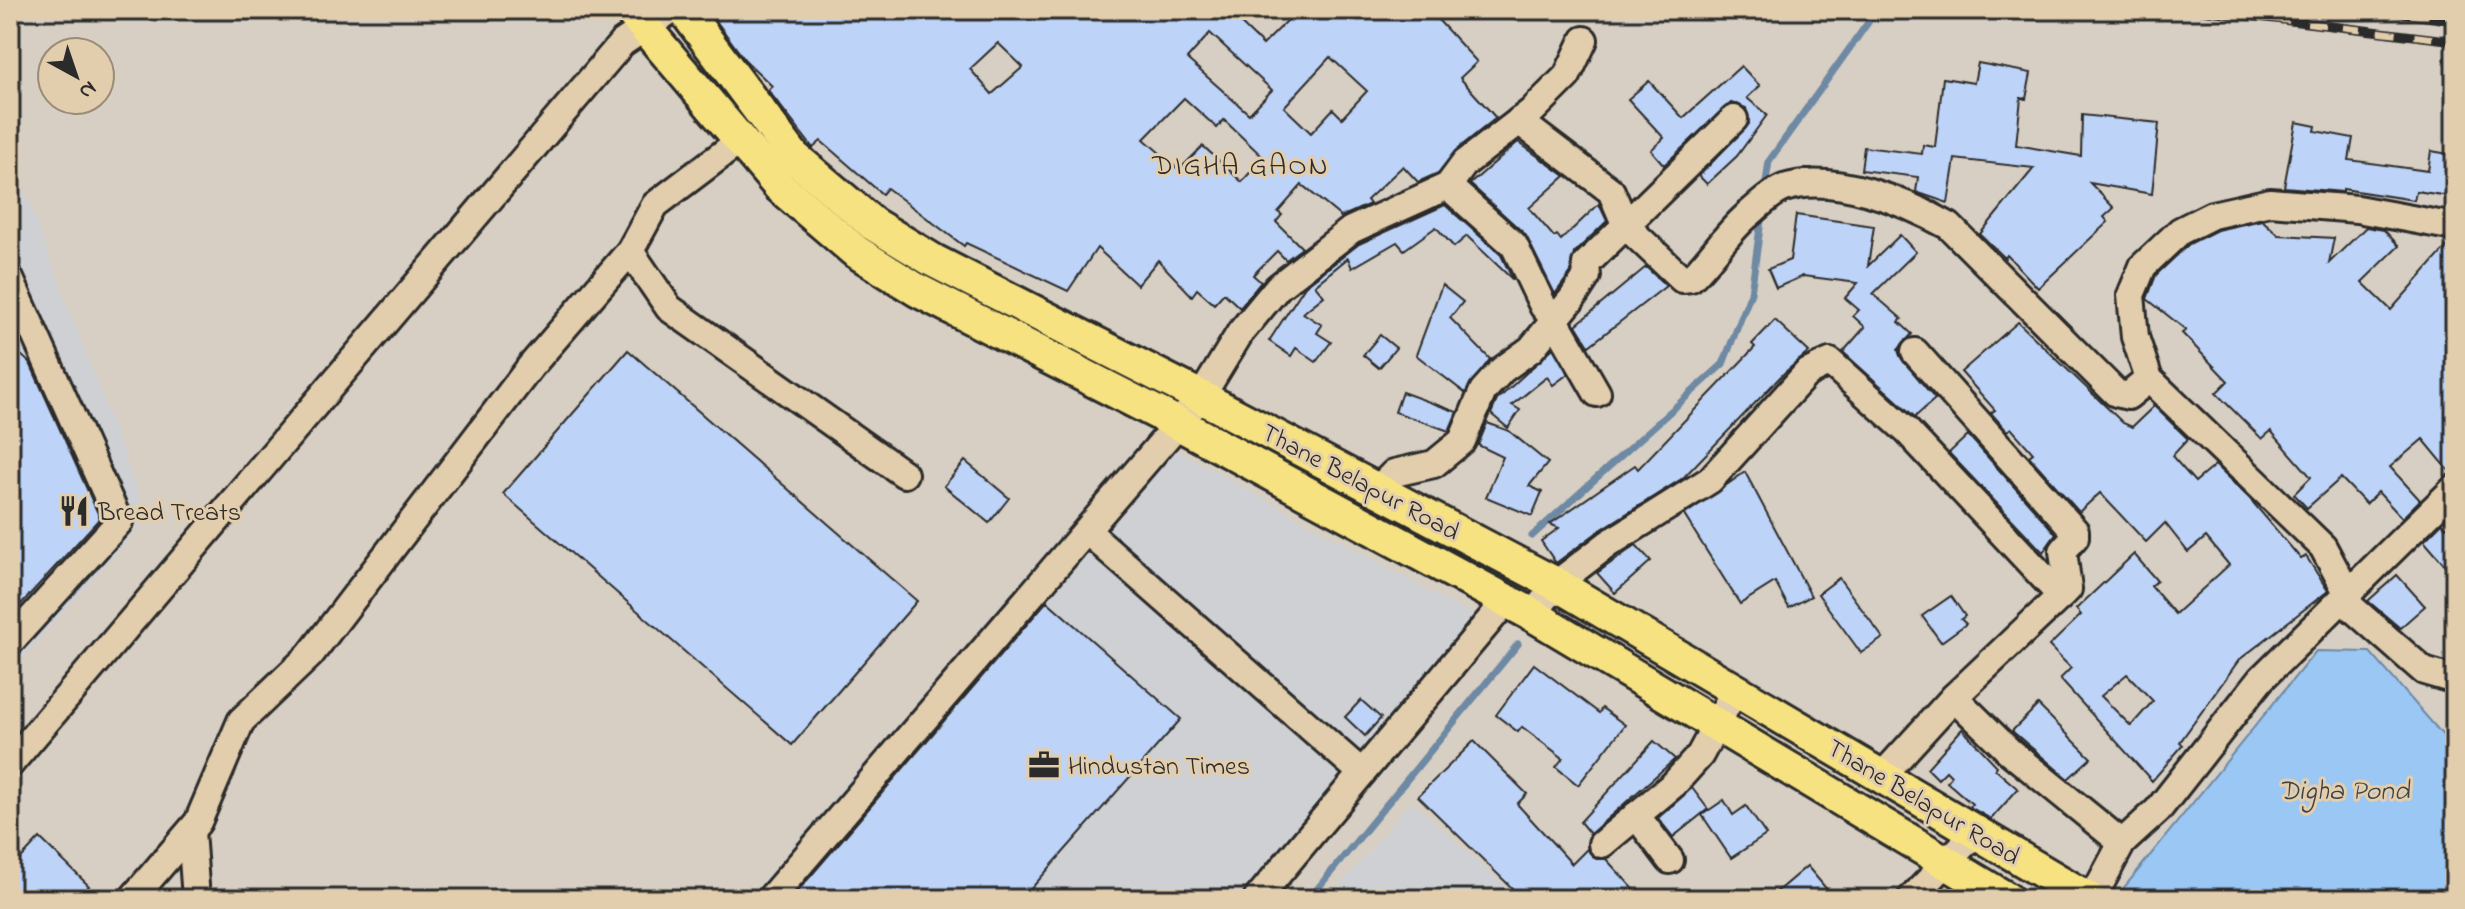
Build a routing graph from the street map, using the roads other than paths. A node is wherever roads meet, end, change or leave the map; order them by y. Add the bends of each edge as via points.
1 (684, 10) edge
2 (649, 17) edge
3 (1584, 40) dead end
4 (1734, 119) dead end
5 (1519, 121) junction
6 (741, 140) junction
7 (1448, 186) junction
8 (1626, 226) junction
9 (2455, 227) edge
10 (630, 251) junction
11 (10, 279) edge
12 (1555, 320) junction
13 (1915, 352) dead end
14 (2149, 379) junction
15 (1597, 393) dead end
16 (1201, 397) junction
17 (1177, 423) junction
18 (904, 474) dead end
19 (2455, 488) edge
20 (1377, 490) junction
21 (1087, 531) junction
22 (1556, 584) junction
23 (2061, 596) junction
24 (2346, 598) junction
25 (1520, 608) junction
26 (10, 642) edge
27 (2455, 680) edge
28 (1735, 690) junction
29 (1954, 697) junction
30 (1717, 725) junction
31 (10, 764) edge
32 (1362, 773) junction
33 (1882, 776) junction
34 (1636, 815) junction
35 (191, 831) junction
36 (1976, 832) junction
37 (2122, 843) junction
38 (1602, 844) dead end
39 (1670, 860) dead end
40 (1947, 862) junction
41 (132, 899) edge
42 (196, 899) edge
43 (770, 899) edge
44 (1257, 899) edge
45 (1911, 899) edge
46 (2007, 899) edge
47 (2091, 899) edge

1 - 16 main road, Thane Belapur Road via 794,157 873,224 934,261
2 - 6 main road, Thane Belapur Road
2 - 31 street
3 - 5 street via 1567,76
4 - 8 street
5 - 7 street via 1465,163
5 - 8 street via 1611,191
6 - 10 street via 655,205
6 - 17 main road, Thane Belapur Road via 809,215 855,251 917,290
7 - 12 street via 1514,245
7 - 16 street via 1351,230 1278,287 1240,333
8 - 12 street via 1586,264 1587,276
8 - 14 street via 1682,279 1691,278 1783,188 1832,185 1885,197 1949,226 2116,393 2128,396
9 - 14 street via 2357,209 2270,202 2212,215 2180,231 2143,266 2131,295 2135,337
10 - 18 street via 669,308
10 - 35 street via 531,366 310,655 241,721
11 - 26 street via 119,522
12 - 15 street
12 - 20 street via 1483,391 1462,441 1434,464 1394,473
13 - 23 street via 2075,531 2063,551 2068,589
14 - 24 street via 2323,547
16 - 17 street
16 - 20 main road, Thane Belapur Road
17 - 21 street
17 - 25 main road, Thane Belapur Road
19 - 24 street
20 - 22 main road, Thane Belapur Road
21 - 32 street
21 - 43 street
22 - 23 street via 1608,544 1710,480 1807,373 1830,362 1907,431
22 - 25 street
22 - 28 main road, Thane Belapur Road
23 - 29 street
24 - 27 street via 2424,671
24 - 37 street via 2261,679 2158,810
25 - 30 main road, Thane Belapur Road
25 - 32 street
28 - 30 street
28 - 33 main road, Thane Belapur Road
29 - 33 street
29 - 37 street via 2009,751
30 - 34 street via 1674,784
30 - 40 main road, Thane Belapur Road
32 - 44 street
33 - 36 main road, Thane Belapur Road
34 - 38 street
34 - 39 street
35 - 41 street
35 - 42 street
36 - 40 street
36 - 47 main road, Thane Belapur Road
37 - 47 street
40 - 45 street
40 - 46 main road, Thane Belapur Road

